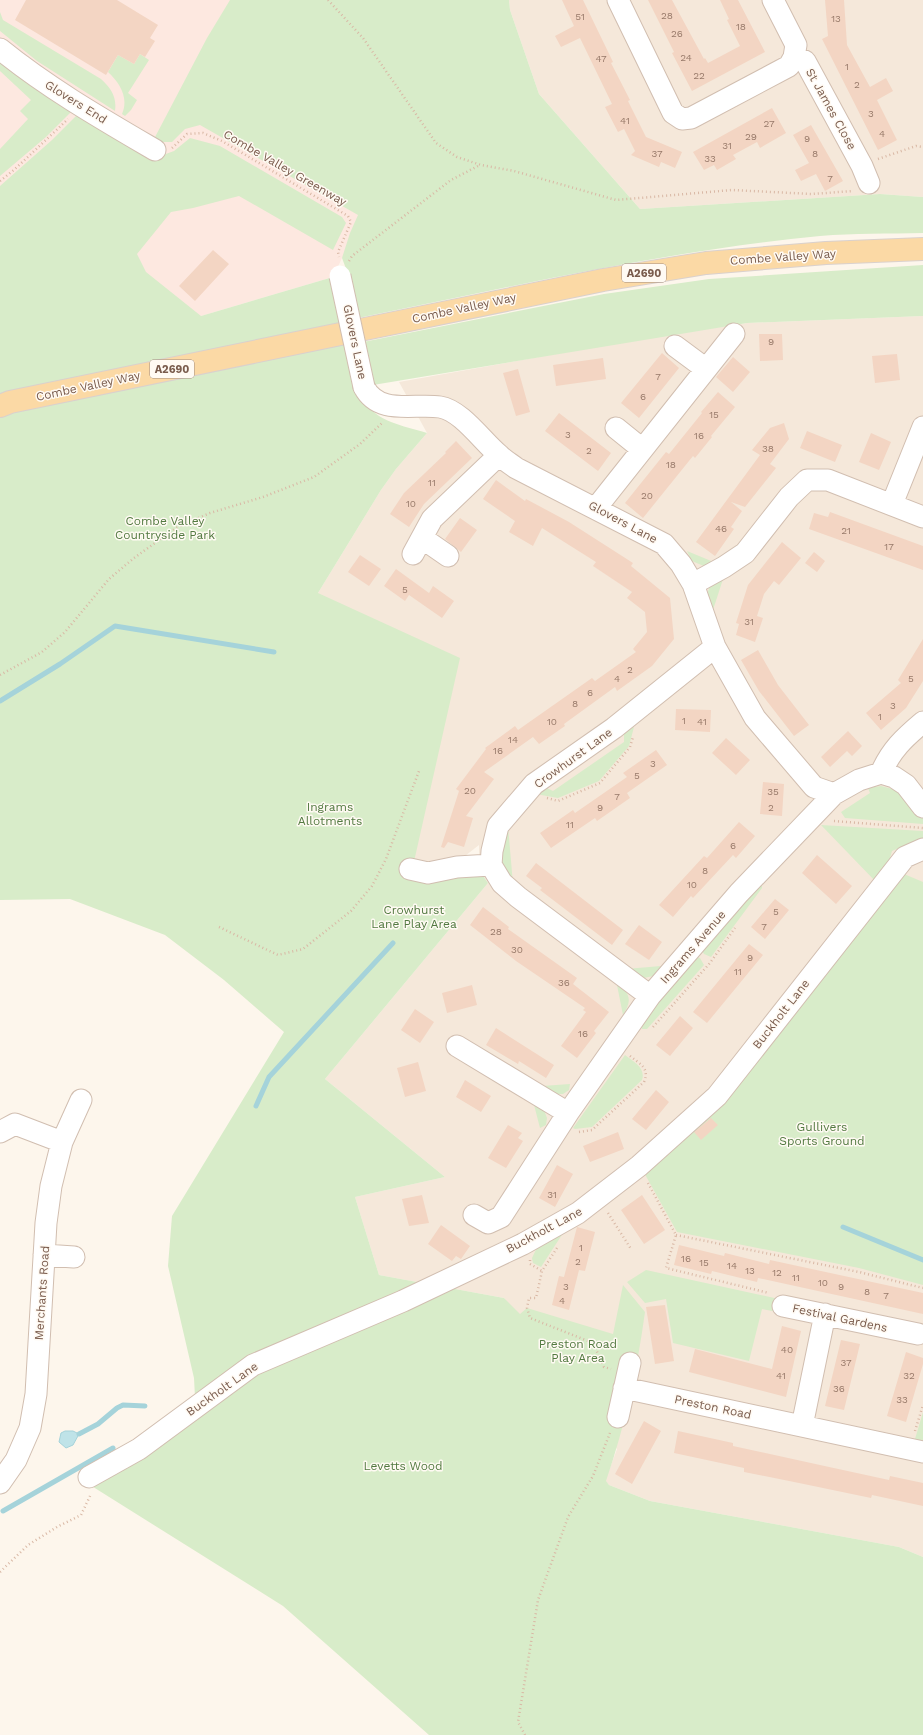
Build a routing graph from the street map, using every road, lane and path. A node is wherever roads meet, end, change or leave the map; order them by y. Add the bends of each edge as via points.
1 (328, 0) edge
2 (618, 0) edge
3 (773, 0) edge
4 (0, 49) edge
5 (794, 57) junction
6 (81, 106) junction
7 (923, 147) edge
8 (155, 150) joint
9 (480, 165) junction
10 (869, 170) junction
11 (0, 181) edge
12 (923, 249) edge
13 (340, 276) junction
14 (734, 334) dead end
15 (676, 346) dead end
16 (706, 369) junction
17 (3, 403) edge
18 (396, 407) junction
19 (616, 428) dead end
20 (921, 431) edge
21 (642, 449) junction
22 (499, 455) junction
23 (892, 504) junction
24 (596, 508) junction
25 (923, 517) edge
26 (448, 556) dead end
27 (692, 584) junction
28 (715, 647) junction
29 (0, 675) edge
30 (640, 707) junction
31 (923, 722) edge
32 (419, 771) dead end
33 (881, 773) junction
34 (525, 794) junction
35 (834, 794) junction
36 (923, 807) edge
37 (810, 819) junction
38 (923, 828) edge
39 (923, 850) edge
40 (491, 865) junction
41 (410, 869) dead end
42 (219, 926) dead end
43 (650, 996) junction
44 (616, 1044) junction
45 (457, 1046) dead end
46 (81, 1100) dead end
47 (564, 1119) junction
48 (0, 1132) edge
49 (62, 1142) junction
50 (639, 1166) junction
51 (598, 1198) junction
52 (474, 1215) dead end
53 (676, 1235) junction
54 (558, 1245) dead end
55 (632, 1249) dead end
56 (44, 1255) junction
57 (74, 1257) dead end
58 (923, 1288) edge
59 (783, 1306) joint
60 (825, 1314) junction
61 (918, 1334) dead end
62 (627, 1375) junction
63 (923, 1405) edge
64 (618, 1417) joint
65 (802, 1426) junction
66 (916, 1451) edge
67 (89, 1477) joint
68 (0, 1483) edge
69 (0, 1572) edge
70 (525, 1735) edge

1 - 9 path via 363,38 436,143 457,157
2 - 5 street via 674,113 682,119 691,118 789,66
3 - 5 street via 796,45
4 - 6 street, Glovers End via 29,73
5 - 10 street, St James Close via 805,61
6 - 8 street, Glovers End
6 - 11 path via 16,170
7 - 10 path via 916,146
8 - 13 path, Combe Valley Greenway via 173,147 187,134 203,133 348,216 351,222 338,252
9 - 10 path via 514,170 616,200 732,190 812,194 853,191
9 - 13 path via 451,180 352,256
12 - 17 main road, Combe Valley Way / A2690 via 826,253 706,263 603,280
13 - 18 street, Glovers Lane, bridge via 364,387 369,396
14 - 16 street
15 - 16 street
16 - 21 street
18 - 22 street, Glovers Lane via 441,407 454,412
18 - 29 path via 360,444 314,477 263,497 210,513 176,528 134,558 109,580 65,632 42,652
19 - 21 street
20 - 23 street
21 - 24 street
22 - 24 street, Glovers Lane via 516,468
22 - 26 street via 432,519 418,546
23 - 25 street
23 - 27 street via 828,480 807,480 789,496 744,553
24 - 27 street, Glovers Lane via 664,544 681,564
27 - 28 street, Glovers Lane
28 - 30 street, Crowhurst Lane
28 - 35 street, Glovers Lane via 755,718 814,787
30 - 34 street, Crowhurst Lane via 534,784
30 - 34 path via 630,747 600,784 558,801
31 - 33 street via 900,741
32 - 42 path via 386,859 372,886 351,911 303,949 278,955
33 - 35 street via 859,780
33 - 36 street via 894,777 906,785
34 - 40 street, Crowhurst Lane via 498,826
35 - 37 street, Ingrams Avenue
37 - 38 path
37 - 43 street, Ingrams Avenue via 739,893
39 - 50 street, Buckholt Lane via 905,857 717,1096
40 - 41 street via 457,867 428,873
40 - 43 street via 502,883 518,897
43 - 44 street, Ingrams Avenue
44 - 47 street, Ingrams Avenue
44 - 47 path via 645,1068 647,1075 644,1082 592,1130 570,1133
45 - 47 street
46 - 49 street, Merchants Road
47 - 52 street, Ingrams Avenue via 501,1217 488,1223
48 - 49 street via 16,1124
49 - 56 street, Merchants Road via 51,1186
50 - 51 street, Buckholt Lane
50 - 53 path
51 - 55 path
51 - 67 street, Buckholt Lane via 578,1214 523,1244 403,1301 253,1365 139,1449
53 - 58 path via 859,1272
53 - 59 path via 666,1268 785,1297
54 - 62 path via 542,1271 536,1298 529,1298 527,1308 530,1318 593,1343 604,1367
56 - 57 street
56 - 68 street, Merchants Road via 36,1394 30,1428 16,1460
59 - 60 street, Festival Gardens
60 - 61 street, Festival Gardens via 898,1323
60 - 65 street
62 - 64 street
62 - 65 street, Preston Road
63 - 66 path
64 - 70 path via 593,1476 568,1517 538,1600 518,1722
65 - 66 street, Preston Road
67 - 69 path via 88,1485 92,1494 81,1515 28,1545

